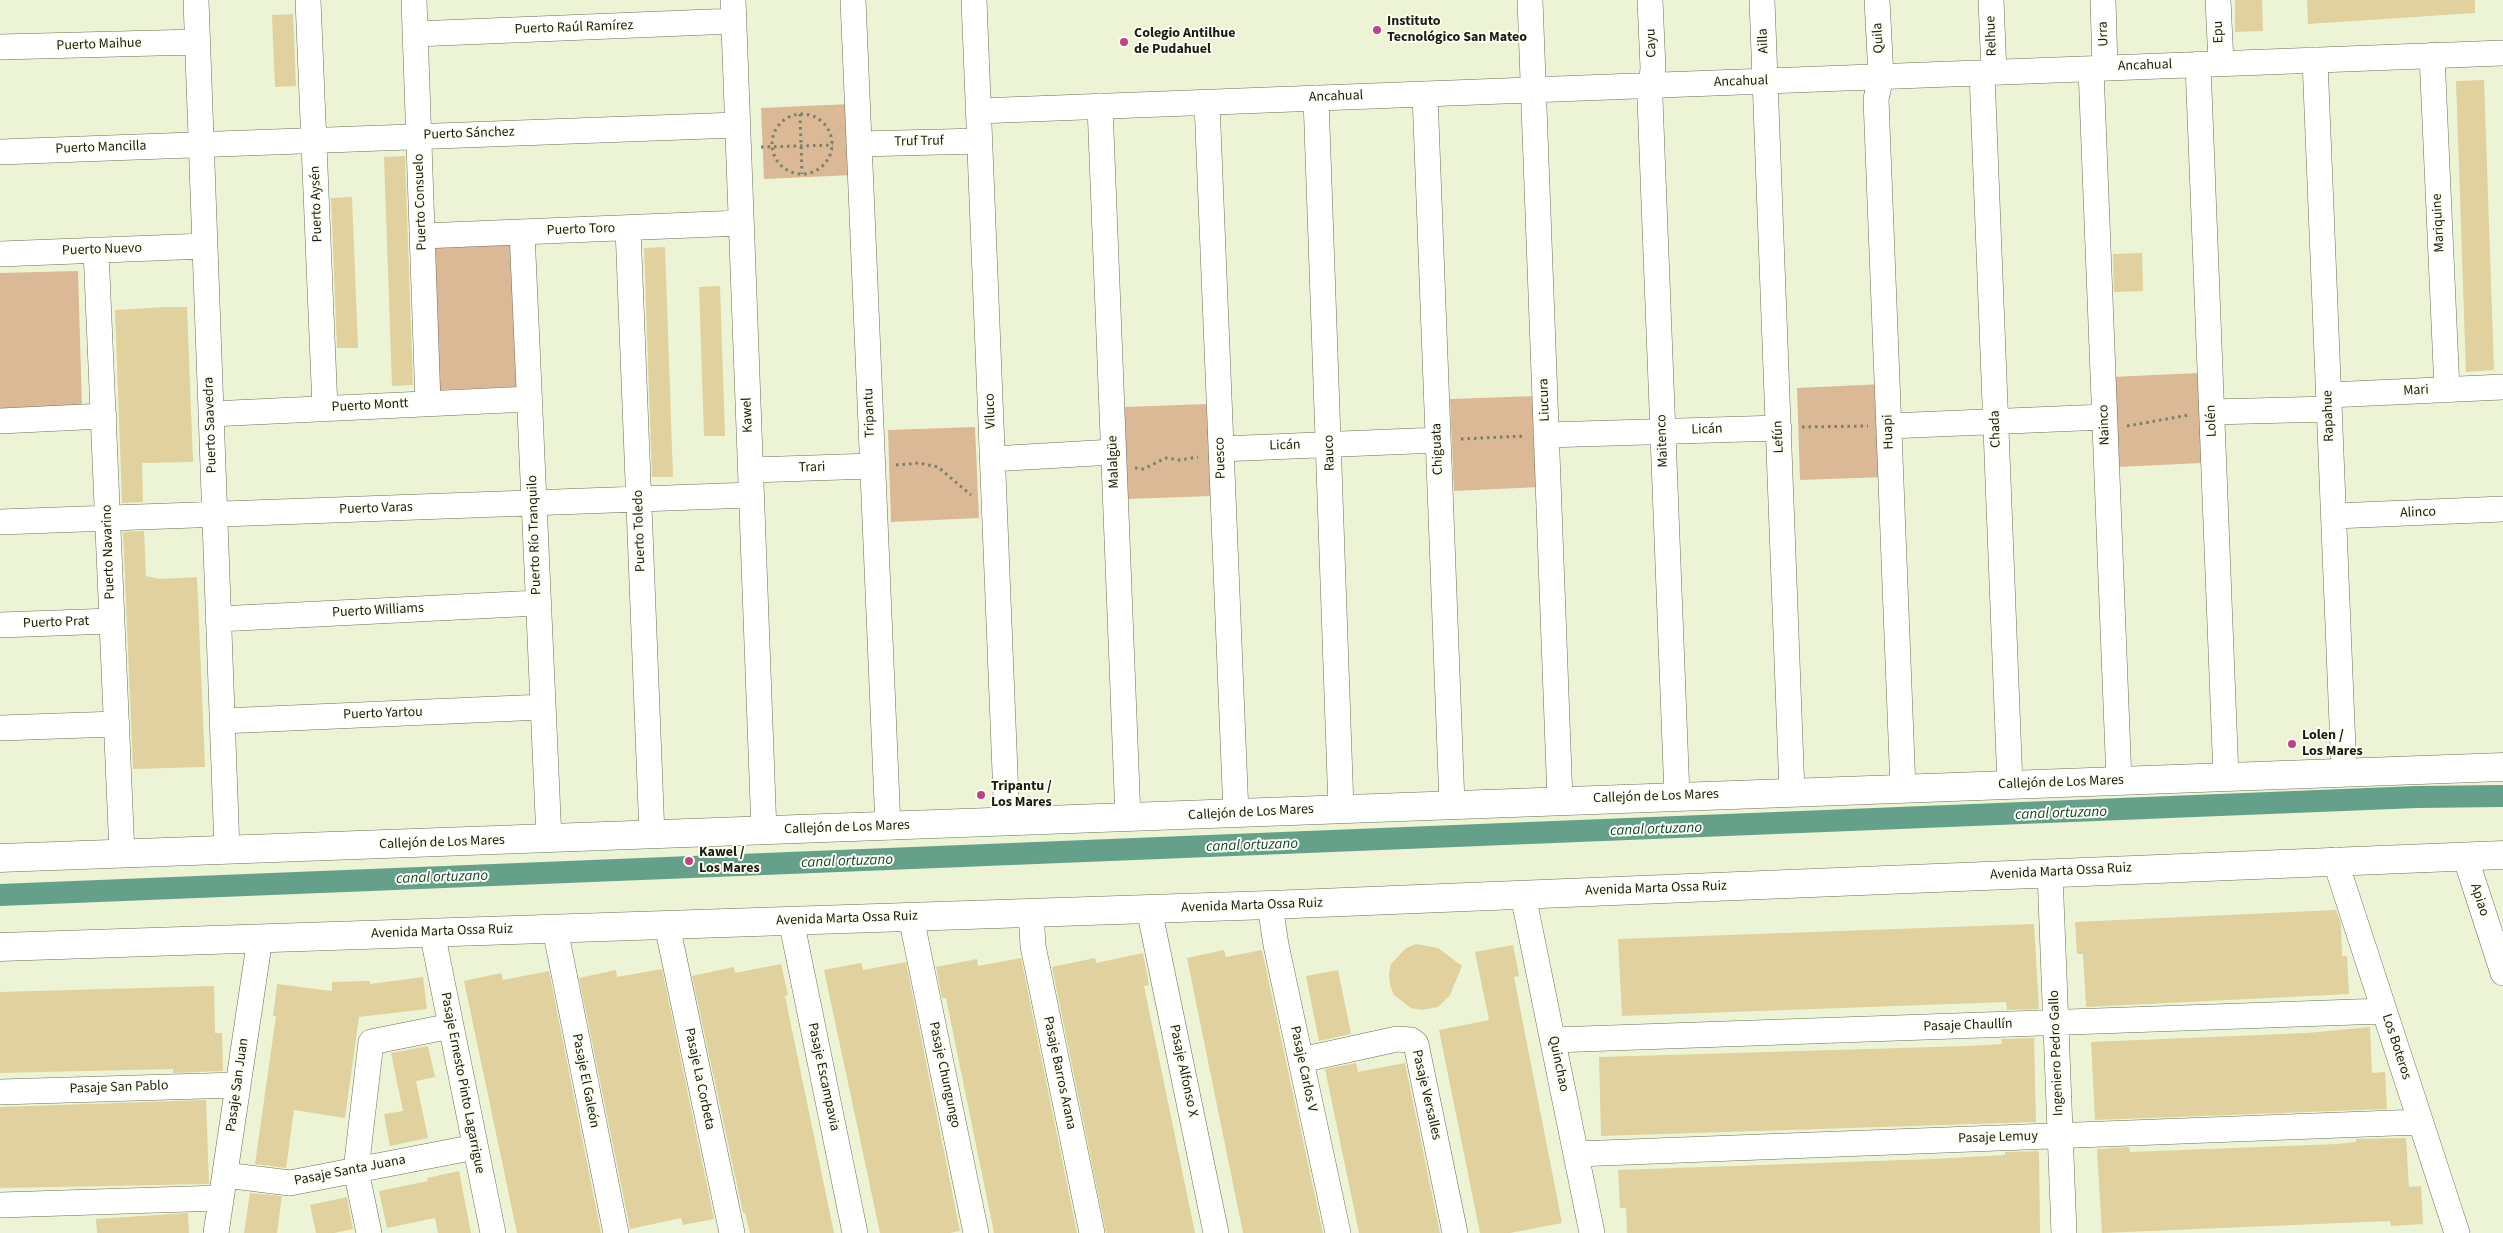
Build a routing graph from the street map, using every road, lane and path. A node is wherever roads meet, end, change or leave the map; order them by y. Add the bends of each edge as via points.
1 (196, 0) edge
2 (308, 0) edge
3 (414, 0) edge
4 (853, 0) edge
5 (974, 0) edge
6 (1530, 0) edge
7 (1650, 0) edge
8 (1762, 0) edge
9 (1877, 0) edge
10 (1991, 0) edge
11 (2102, 0) edge
12 (2218, 0) edge
13 (733, 11) edge
14 (415, 34) junction
15 (198, 42) junction
16 (0, 47) edge
17 (2503, 53) edge
18 (2432, 55) junction
19 (2315, 60) junction
20 (2210, 64) junction
21 (2098, 68) junction
22 (1988, 73) junction
23 (1881, 77) junction
24 (1766, 81) junction
25 (1650, 85) junction
26 (1533, 90) junction
27 (1425, 94) junction
28 (1316, 98) junction
29 (1207, 102) junction
30 (1100, 106) junction
31 (978, 111) junction
32 (800, 114) junction
33 (418, 136) junction
34 (738, 136) junction
35 (314, 140) junction
36 (980, 141) junction
37 (201, 144) junction
38 (859, 144) junction
39 (832, 145) junction
40 (801, 146) junction
41 (771, 147) junction
42 (0, 152) edge
43 (802, 174) junction
44 (741, 223) junction
45 (628, 228) junction
46 (522, 232) junction
47 (422, 236) junction
48 (205, 246) junction
49 (96, 250) junction
50 (0, 254) edge
51 (2503, 387) edge
52 (2447, 390) junction
53 (529, 399) junction
54 (2329, 402) junction
55 (428, 403) junction
56 (325, 408) junction
57 (2212, 412) junction
58 (211, 414) junction
59 (104, 416) junction
60 (2104, 417) junction
61 (0, 421) edge
62 (1996, 421) junction
63 (1889, 426) junction
64 (1779, 428) junction
65 (1663, 431) junction
66 (1546, 434) junction
67 (1438, 440) junction
68 (1330, 445) junction
69 (1221, 449) junction
70 (1113, 452) junction
71 (992, 459) junction
72 (872, 466) junction
73 (750, 470) junction
74 (752, 495) junction
75 (639, 499) junction
76 (534, 503) junction
77 (995, 509) junction
78 (2503, 509) edge
79 (215, 514) junction
80 (2334, 516) junction
81 (108, 518) junction
82 (0, 522) edge
83 (538, 603) junction
84 (218, 619) junction
85 (112, 621) junction
86 (0, 625) edge
87 (543, 707) junction
88 (222, 721) junction
89 (117, 724) junction
90 (0, 728) edge
91 (2503, 767) edge
92 (2344, 773) junction
93 (2226, 777) junction
94 (2118, 781) junction
95 (2010, 785) junction
96 (1903, 788) junction
97 (1792, 792) junction
98 (1677, 796) junction
99 (1560, 800) junction
100 (1452, 804) junction
101 (1341, 808) junction
102 (1236, 814) junction
103 (1128, 818) junction
104 (1008, 822) junction
105 (888, 827) junction
106 (764, 831) junction
107 (652, 835) junction
108 (549, 839) junction
109 (227, 850) junction
110 (122, 854) junction
111 (2503, 855) edge
112 (2465, 856) junction
113 (0, 858) edge
114 (2335, 860) junction
115 (2050, 873) junction
116 (1523, 895) junction
117 (1270, 905) junction
118 (1149, 909) junction
119 (1031, 913) junction
120 (911, 917) junction
121 (791, 920) junction
122 (667, 924) junction
123 (555, 929) junction
124 (432, 932) junction
125 (260, 938) junction
126 (0, 947) edge
127 (2503, 973) edge
128 (2384, 1011) junction
129 (2056, 1023) junction
130 (451, 1026) junction
131 (1553, 1040) junction
132 (1301, 1060) junction
133 (238, 1086) junction
134 (0, 1092) edge
135 (2420, 1122) junction
136 (2060, 1135) junction
137 (475, 1147) junction
138 (1576, 1154) junction
139 (356, 1170) junction
140 (223, 1186) junction
141 (0, 1205) edge
142 (216, 1233) edge
143 (369, 1233) edge
144 (493, 1233) edge
145 (616, 1233) edge
146 (732, 1233) edge
147 (855, 1233) edge
148 (976, 1233) edge
149 (1092, 1233) edge
150 (1216, 1233) edge
151 (1338, 1233) edge
152 (1455, 1233) edge
153 (1592, 1233) edge
154 (2064, 1233) edge
155 (2457, 1233) edge

1 - 15 street, Puerto Saavedra
2 - 35 street, Puerto Aysén
3 - 14 street, Puerto Consuelo
4 - 38 street, Tripantu
5 - 31 street, Viluco
6 - 26 street, Liucura
7 - 25 street, Cayu via 1653,68
8 - 24 street, Ailla
9 - 23 street, Quila
10 - 22 street, Relhue
11 - 21 street, Urra
12 - 20 street, Epu
13 - 14 street, Puerto Raúl Ramírez
13 - 34 street, Kawel
14 - 33 street, Puerto Consuelo
15 - 16 street, Puerto Maihue
15 - 37 street, Puerto Saavedra
17 - 18 street, Ancahual
18 - 19 street, Ancahual
18 - 52 street, Mariquine
19 - 20 street, Ancahual
19 - 54 street, Rapahue
20 - 21 street, Ancahual
20 - 57 street, Lolén
21 - 22 street, Ancahual
21 - 60 street, Nainco
22 - 23 street, Ancahual
22 - 62 street, Chada
23 - 24 street, Ancahual
23 - 63 street, Huapi via 1876,99
24 - 25 street, Ancahual
24 - 64 street, Lefún
25 - 26 street, Ancahual
25 - 65 street, Maitenco
26 - 27 street, Ancahual
26 - 66 street, Liucura
27 - 28 street, Ancahual
27 - 67 street, Chiguata
28 - 29 street, Ancahual
28 - 68 street, Rauco
29 - 30 street, Ancahual
29 - 69 street, Puesco
30 - 31 street, Ancahual
30 - 70 street, Malalgüe
31 - 36 street, Viluco
32 - 39 path via 816,117 825,125
32 - 40 path
32 - 41 path via 785,119 777,126
33 - 34 street, Puerto Sánchez
33 - 35 street, Puerto Sánchez
33 - 47 street, Puerto Consuelo
34 - 41 path
34 - 44 street, Kawel
35 - 37 street, Puerto Sánchez
35 - 56 street, Puerto Aysén
36 - 38 street, Truf Truf
36 - 71 street, Viluco
37 - 42 street, Puerto Mancilla
37 - 48 street, Puerto Saavedra
38 - 39 path
38 - 72 street, Tripantu
39 - 40 path
39 - 43 path via 825,164
40 - 41 path
40 - 43 path
41 - 43 path via 780,165 788,171
44 - 45 street, Puerto Toro
44 - 73 street, Kawel
45 - 46 street, Puerto Toro
45 - 75 street, Puerto Toledo
46 - 47 street, Puerto Toro
46 - 53 street, Puerto Río Tranquilo
47 - 55 street, Puerto Consuelo
48 - 49 street, Puerto Nuevo
48 - 58 street, Puerto Saavedra
49 - 50 street, Puerto Nuevo
49 - 59 street, Puerto Navarino
51 - 52 street, Mari
52 - 54 street, Mari
53 - 55 street, Puerto Montt
53 - 76 street, Puerto Río Tranquilo
54 - 57 street, Mari
54 - 80 street, Rapahue
55 - 56 street, Puerto Montt
56 - 58 street, Puerto Montt
57 - 60 path via 2168,417 2132,426
57 - 93 street, Lolén
58 - 79 street, Puerto Saavedra
59 - 61 street
59 - 81 street, Puerto Navarino
60 - 62 street
60 - 94 street, Nainco
62 - 63 street
62 - 95 street, Chada
63 - 64 path
63 - 96 street, Huapi
64 - 65 street, Licán
64 - 97 street, Lefún
65 - 66 street, Licán
65 - 98 street, Maitenco
66 - 67 path
66 - 99 street, Liucura
67 - 68 street, Licán
67 - 100 street, Chiguata
68 - 69 street, Licán
68 - 101 street, Rauco
69 - 70 path via 1180,460 1166,458 1143,469 1131,468
69 - 102 street, Puesco
70 - 71 street
70 - 103 street, Malalgüe
71 - 77 street, Viluco
72 - 73 street, Trari
72 - 77 path via 919,463 938,467 982,504
72 - 105 street, Tripantu
73 - 74 street, Kawel
74 - 75 street, Puerto Varas
74 - 106 street, Kawel
75 - 76 street, Puerto Varas
75 - 107 street, Puerto Toledo
76 - 79 street, Puerto Varas
76 - 83 street, Puerto Río Tranquilo
77 - 104 street, Viluco
78 - 80 street, Alinco
79 - 81 street, Puerto Varas
79 - 84 street, Puerto Saavedra
80 - 92 street, Rapahue
81 - 82 street, Puerto Varas
81 - 85 street, Puerto Navarino
83 - 84 street, Puerto Williams
83 - 87 street, Puerto Río Tranquilo
84 - 88 street, Puerto Saavedra
85 - 86 street, Puerto Prat
85 - 89 street, Puerto Navarino
87 - 88 street, Puerto Yartou
87 - 108 street, Puerto Río Tranquilo
88 - 109 street, Puerto Saavedra
89 - 90 street
89 - 110 street, Puerto Navarino
91 - 92 street, Callejón de Los Mares
92 - 93 street, Callejón de Los Mares
93 - 94 street, Callejón de Los Mares
94 - 95 street, Callejón de Los Mares
95 - 96 street, Callejón de Los Mares
96 - 97 street, Callejón de Los Mares
97 - 98 street, Callejón de Los Mares
98 - 99 street, Callejón de Los Mares
99 - 100 street, Callejón de Los Mares
100 - 101 street, Callejón de Los Mares
101 - 102 street, Callejón de Los Mares
102 - 103 street, Callejón de Los Mares
103 - 104 street, Callejón de Los Mares
104 - 105 street, Callejón de Los Mares
105 - 106 street, Callejón de Los Mares
106 - 107 street, Callejón de Los Mares
107 - 108 street, Callejón de Los Mares
108 - 109 street, Callejón de Los Mares
109 - 110 street, Callejón de Los Mares
110 - 113 street, Callejón de Los Mares
111 - 112 street, Avenida Marta Ossa Ruiz
112 - 114 street, Avenida Marta Ossa Ruiz
112 - 127 street, Apiao
114 - 115 street, Avenida Marta Ossa Ruiz
114 - 128 street, Los Boteros
115 - 116 street, Avenida Marta Ossa Ruiz
115 - 129 street, Ingeniero Pedro Gallo
116 - 117 street, Avenida Marta Ossa Ruiz
116 - 131 street, Quinchao
117 - 118 street, Avenida Marta Ossa Ruiz
117 - 132 street, Pasaje Carlos V
118 - 119 street, Avenida Marta Ossa Ruiz
118 - 150 street, Pasaje Alfonso X
119 - 120 street, Avenida Marta Ossa Ruiz
119 - 149 street, Pasaje Barros Arana via 1033,946
120 - 121 street, Avenida Marta Ossa Ruiz
120 - 148 street, Pasaje Chungungo
121 - 122 street, Avenida Marta Ossa Ruiz
121 - 147 street, Pasaje Escampavia
122 - 123 street, Avenida Marta Ossa Ruiz
122 - 146 street, Pasaje La Corbeta
123 - 124 street, Avenida Marta Ossa Ruiz
123 - 145 street, Pasaje El Galeón
124 - 125 street, Avenida Marta Ossa Ruiz
124 - 130 street, Pasaje Ernesto Pinto Lagarrigue
125 - 126 street, Avenida Marta Ossa Ruiz
125 - 133 street, Pasaje San Juan
128 - 129 street, Pasaje Chaullín
128 - 135 street, Los Boteros
129 - 131 street, Pasaje Chaullín
129 - 136 street, Ingeniero Pedro Gallo
130 - 137 street, Pasaje Ernesto Pinto Lagarrigue
130 - 139 street via 371,1042
131 - 138 street, Quinchao
132 - 151 street, Pasaje Carlos V
132 - 152 street, Pasaje Versalles via 1398,1039 1411,1040 1416,1044
133 - 134 street, Pasaje San Pablo
133 - 140 street, Pasaje San Juan
135 - 136 street, Pasaje Lemuy
135 - 155 street, Los Boteros
136 - 138 street, Pasaje Lemuy
136 - 154 street, Ingeniero Pedro Gallo
137 - 139 street, Pasaje Santa Juana
137 - 144 street, Pasaje Ernesto Pinto Lagarrigue
138 - 153 street, Quinchao
139 - 140 street, Pasaje Santa Juana via 290,1184
139 - 143 street
140 - 141 street, Pasaje Santa Juana
140 - 142 street, Pasaje San Juan

